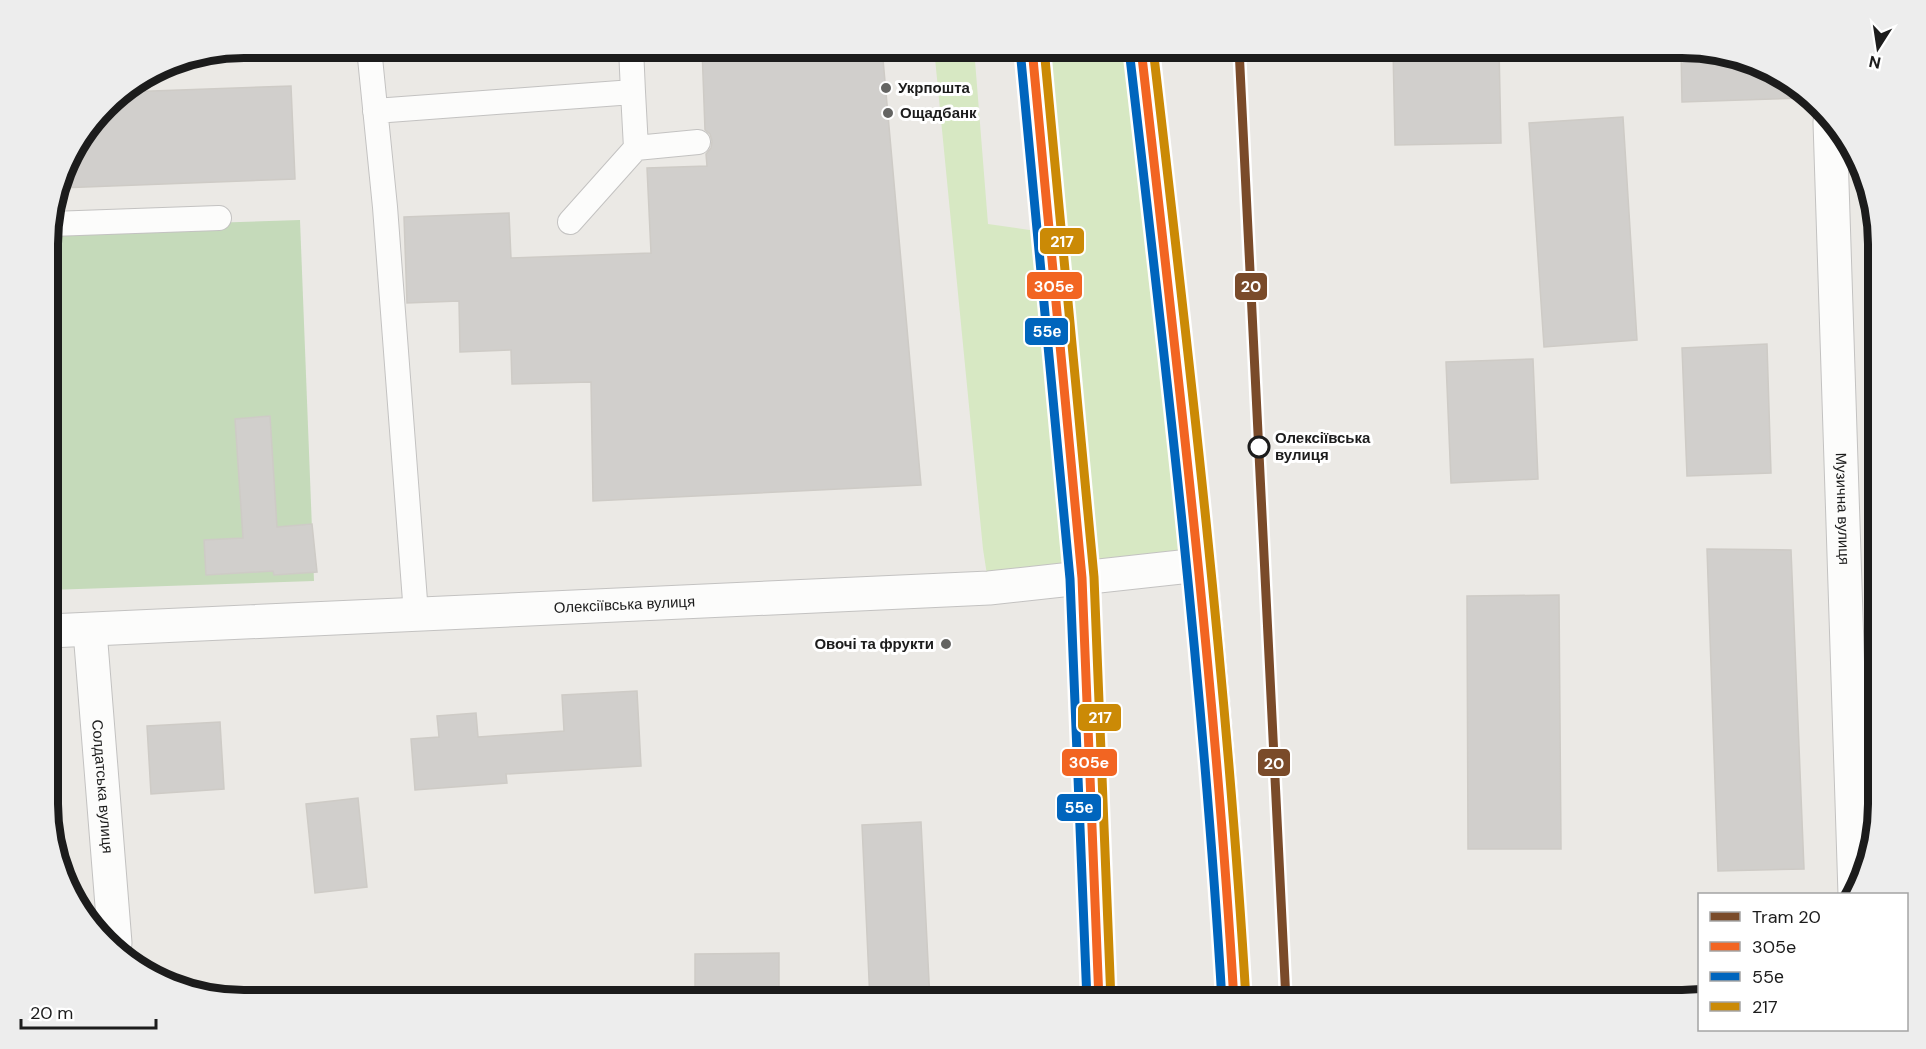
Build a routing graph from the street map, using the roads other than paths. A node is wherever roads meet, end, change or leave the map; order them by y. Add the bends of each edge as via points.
1 (370, 58) edge
2 (631, 58) edge
3 (1033, 58) edge
4 (1142, 58) edge
5 (633, 92) junction
6 (375, 111) junction
7 (1830, 133) edge
8 (698, 142) dead end
9 (636, 148) junction
10 (219, 218) dead end
11 (570, 222) dead end
12 (60, 224) edge
13 (1199, 565) junction
14 (1082, 578) junction
15 (416, 614) junction
16 (58, 631) edge
17 (90, 631) junction
18 (1854, 871) edge
19 (115, 937) edge
20 (1099, 990) edge
21 (1233, 990) edge

1 - 6 lane
2 - 5 lane
3 - 14 main road
4 - 13 main road
5 - 6 lane
5 - 9 lane
6 - 15 lane
7 - 18 street, Музична вулиця
8 - 9 lane
9 - 11 lane
10 - 12 lane
13 - 14 street, Олексіївська вулиця
13 - 21 main road via 1228,884
14 - 15 street, Олексіївська вулиця via 989,588
14 - 20 main road
15 - 17 street, Олексіївська вулиця
16 - 17 street, Олексіївська вулиця
17 - 19 street, Солдатська вулиця

